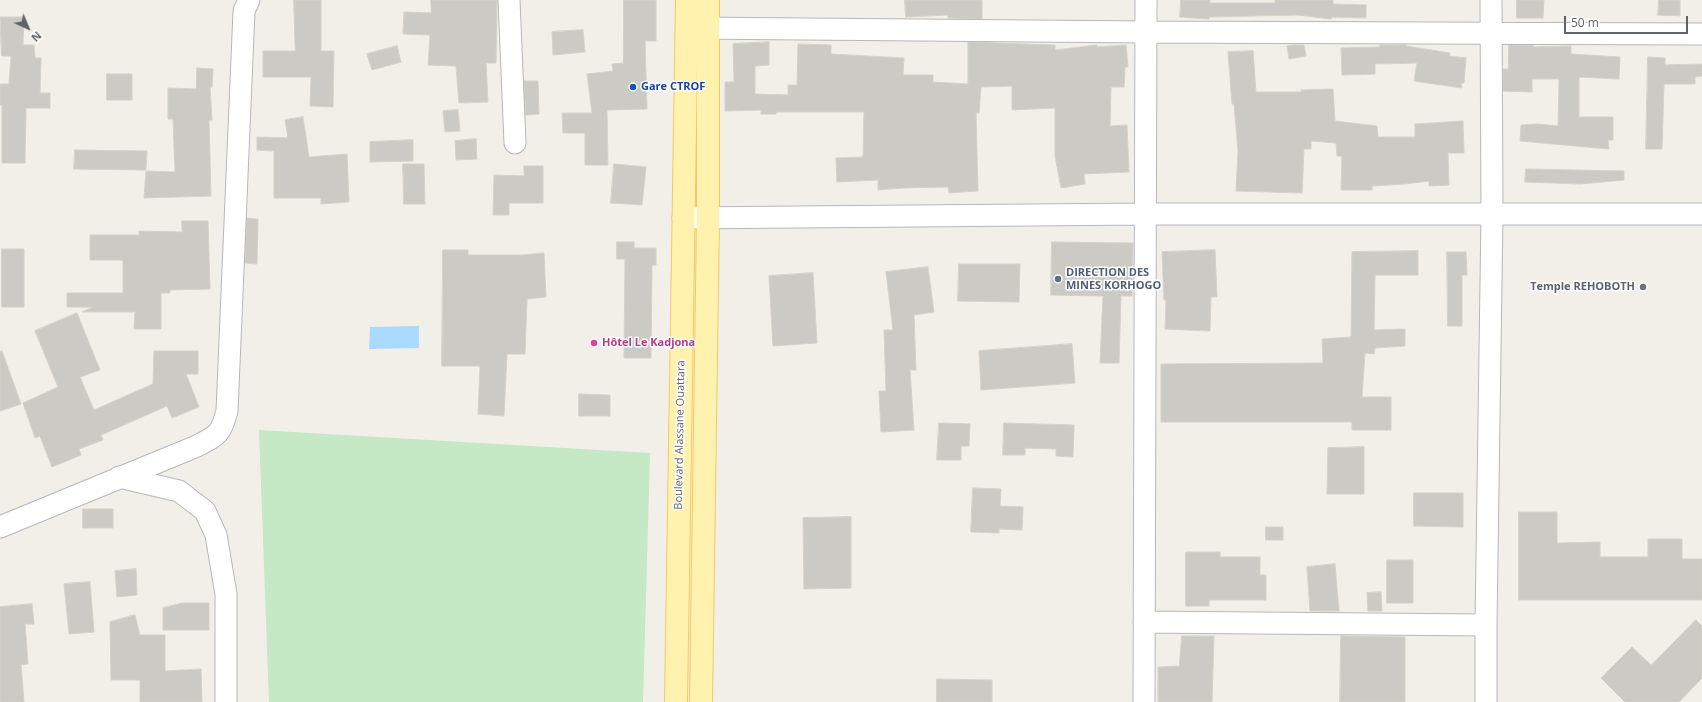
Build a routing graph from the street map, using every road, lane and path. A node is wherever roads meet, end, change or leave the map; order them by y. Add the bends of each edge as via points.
1 (249, 0) edge
2 (509, 0) edge
3 (687, 0) edge
4 (708, 0) edge
5 (1146, 0) edge
6 (1491, 0) edge
7 (687, 28) junction
8 (708, 28) junction
9 (1146, 32) junction
10 (1491, 32) junction
11 (1702, 34) edge
12 (515, 143) dead end
13 (1145, 214) junction
14 (1492, 214) junction
15 (1702, 214) edge
16 (683, 218) junction
17 (708, 218) junction
18 (120, 477) junction
19 (0, 527) edge
20 (703, 569) junction
21 (678, 570) junction
22 (1144, 622) junction
23 (1486, 625) junction
24 (226, 702) edge
25 (676, 702) edge
26 (701, 702) edge
27 (1144, 702) edge
28 (1486, 702) edge

1 - 18 street via 244,11 228,411 223,428 214,437
2 - 12 street
3 - 7 main road, Boulevard Alassane Ouattara
4 - 8 main road
5 - 9 street
6 - 10 street
7 - 8 street
7 - 16 main road, Boulevard Alassane Ouattara
8 - 9 street
8 - 17 main road
9 - 10 street
9 - 13 street
10 - 11 street
10 - 14 street
13 - 14 street
13 - 17 street
13 - 22 street
14 - 15 street
14 - 23 street
16 - 17 street
16 - 21 main road, Boulevard Alassane Ouattara
17 - 20 main road
18 - 19 street
18 - 24 street via 179,491 205,511 208,517 216,535 226,594
20 - 21 main road
20 - 26 main road
21 - 25 main road, Boulevard Alassane Ouattara
22 - 23 street
22 - 27 street
23 - 28 street

